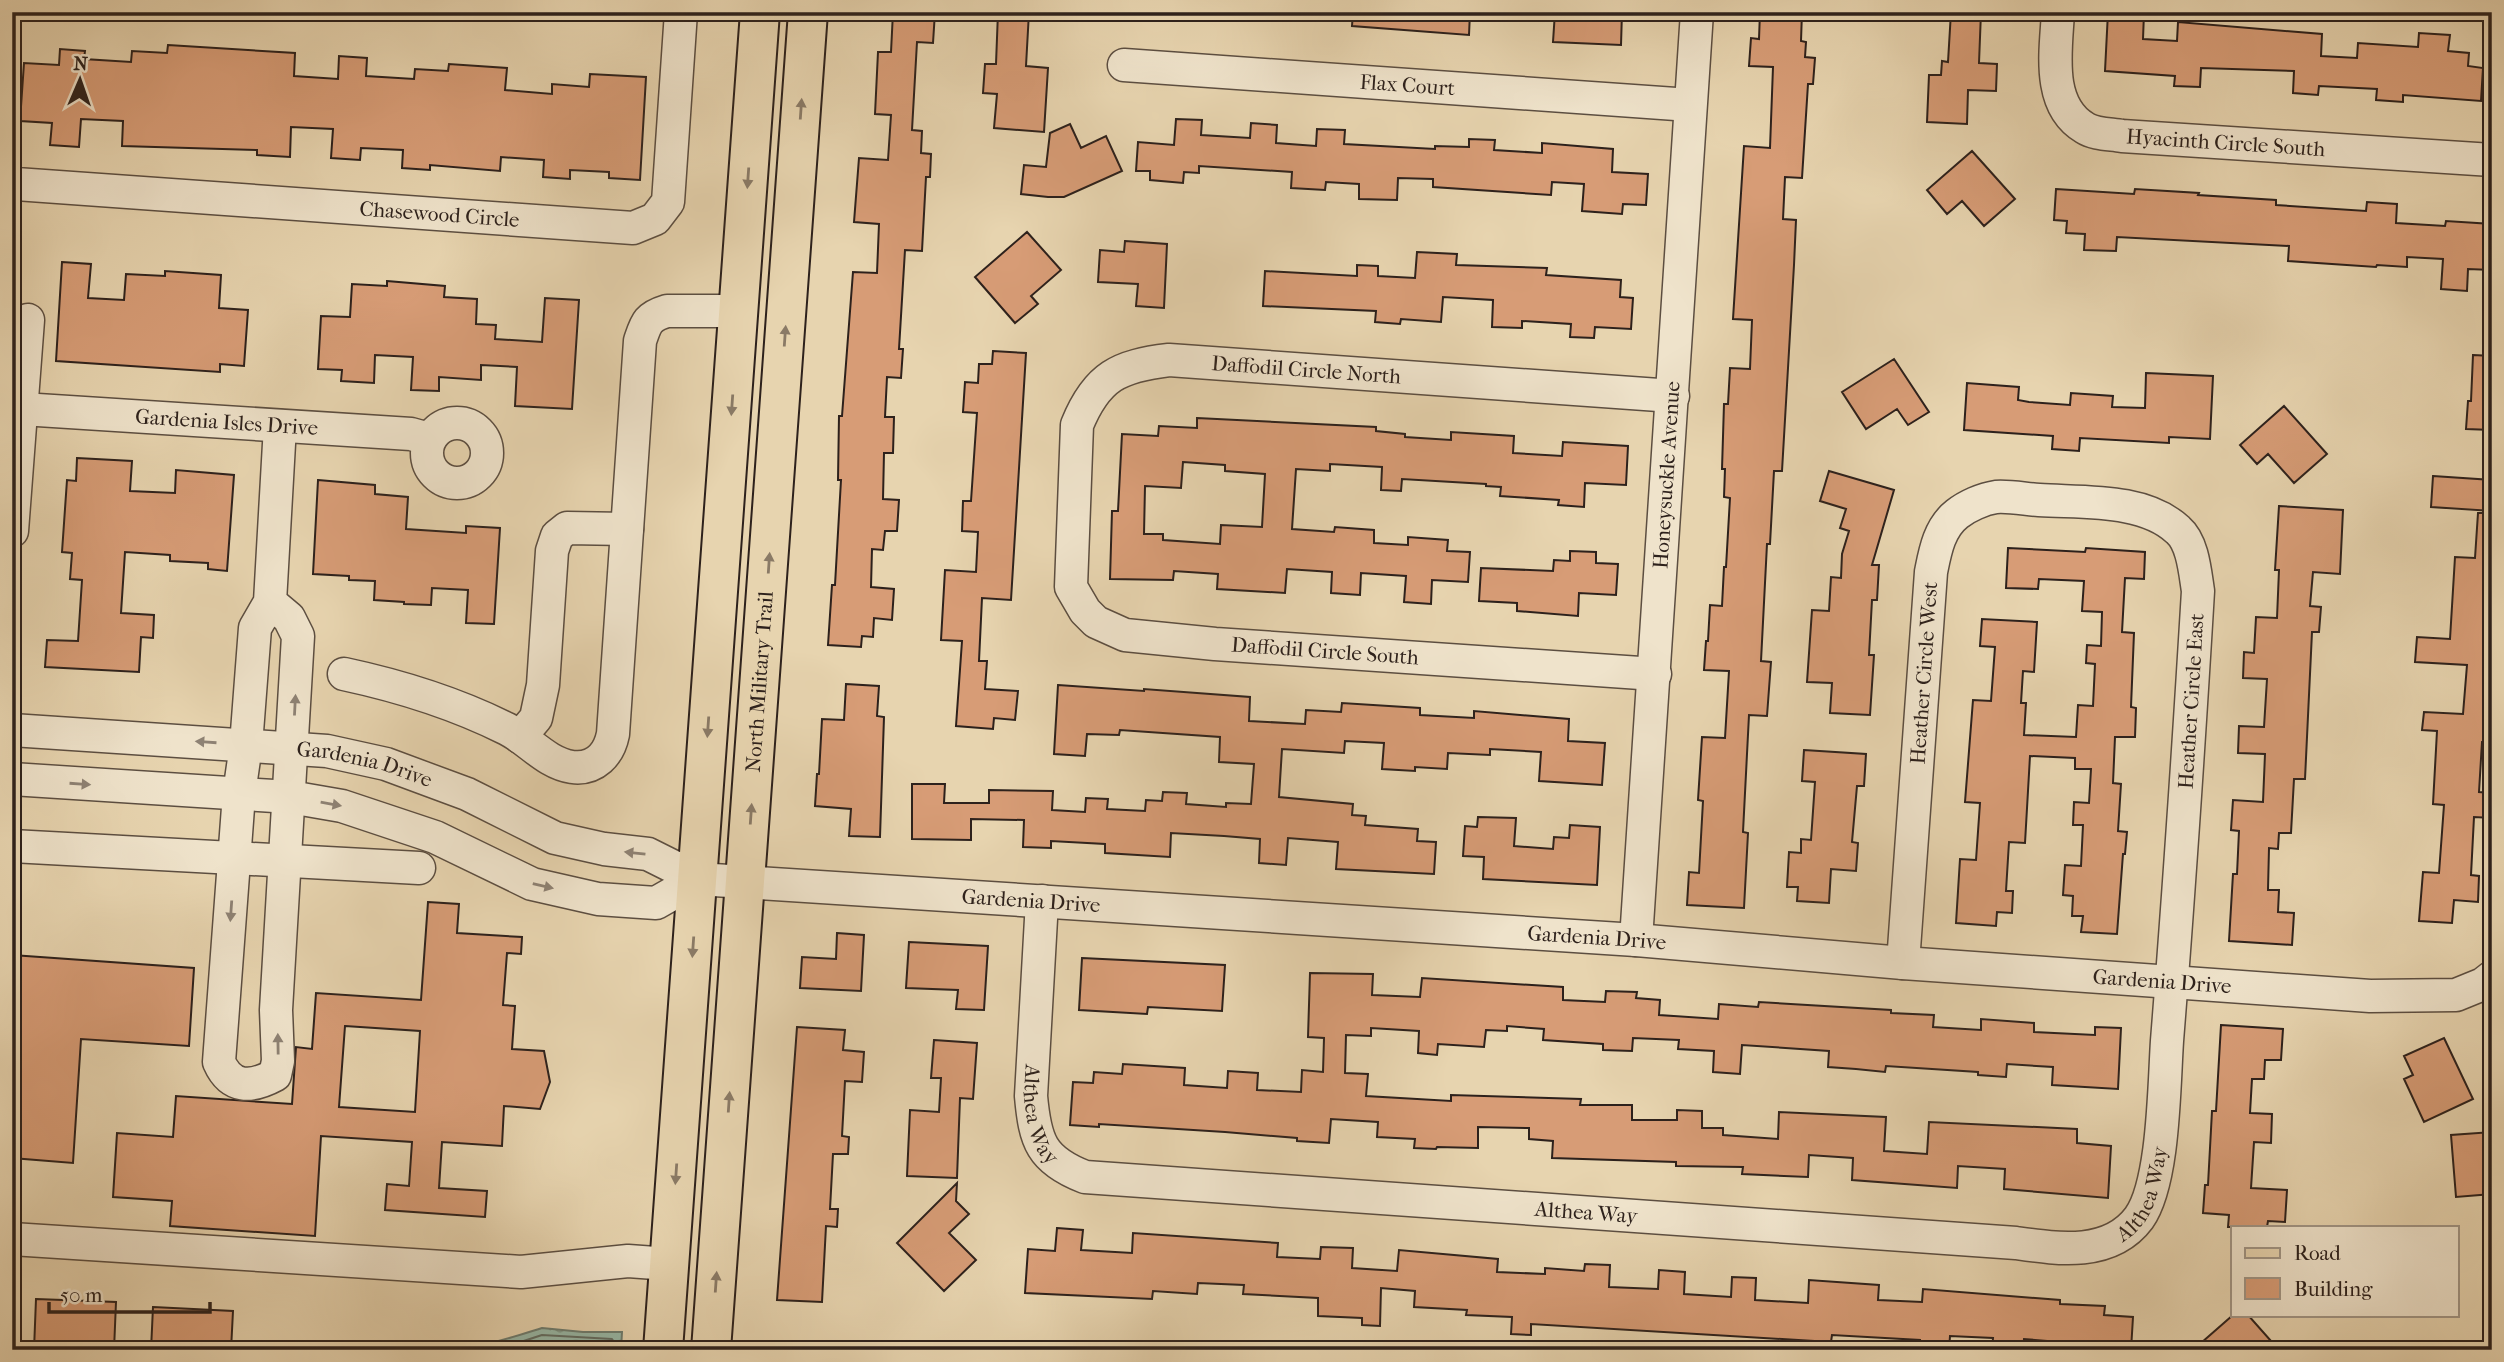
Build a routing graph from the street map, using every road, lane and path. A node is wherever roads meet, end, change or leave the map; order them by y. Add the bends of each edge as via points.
1 (681, 12) edge
2 (760, 12) edge
3 (808, 12) edge
4 (1697, 12) edge
5 (2058, 12) edge
6 (1124, 65) dead end
7 (1690, 105) junction
8 (2492, 160) edge
9 (12, 182) edge
10 (738, 311) junction
11 (28, 320) dead end
12 (1673, 396) junction
13 (22, 409) junction
14 (280, 426) junction
15 (429, 439) dead end
16 (2078, 503) joint
17 (627, 529) junction
18 (12, 531) edge
19 (1072, 532) joint
20 (270, 602) junction
21 (344, 674) dead end
22 (1655, 674) junction
23 (12, 730) edge
24 (520, 737) junction
25 (246, 746) junction
26 (292, 749) junction
27 (12, 779) edge
28 (239, 794) junction
29 (290, 797) junction
30 (12, 845) edge
31 (234, 859) junction
32 (285, 862) junction
33 (419, 868) dead end
34 (698, 879) junction
35 (745, 882) junction
36 (1042, 901) junction
37 (1636, 940) junction
38 (1903, 963) junction
39 (2172, 983) junction
40 (2489, 987) edge
41 (12, 1239) edge
42 (669, 1265) junction
43 (663, 1350) edge
44 (710, 1350) edge

1 - 9 street, Chasewood Circle via 668,202 655,219 633,228
2 -> 10 main road
35 -> 3 main road, North Military Trail
4 - 7 street, Honeysuckle Avenue
5 - 8 street, Hyacinth Circle South via 2055,75 2071,118 2087,130
6 - 7 street, Flax Court
7 - 12 street, Honeysuckle Avenue
10 - 17 street via 667,311 646,323 640,341
10 -> 34 main road
11 - 13 street
12 - 19 street, Daffodil Circle North via 1169,360 1138,364 1116,372 1097,389 1077,425
12 - 22 street, Honeysuckle Avenue
13 - 14 street, Gardenia Isles Drive
13 - 18 street
14 - 15 street, Gardenia Isles Drive
14 - 20 street
16 - 38 street, Heather Circle West via 1996,497 1955,515 1937,545 1931,572
16 - 39 street, Heather Circle East via 2141,510 2162,519 2180,531 2195,573 2197,612
17 - 24 street via 567,528 558,536 551,551 543,685 536,718
17 - 24 street via 610,748 603,757 574,768 546,756
19 - 22 street, Daffodil Circle South via 1071,586 1096,622 1125,635
20 - 25 street via 255,628
26 -> 20 street via 298,636 289,618
21 - 24 street via 397,685 475,713
22 - 37 street, Honeysuckle Avenue
25 -> 23 street, Gardenia Drive
25 - 26 street, Gardenia Drive
25 - 28 street
26 - 29 street
34 -> 26 street, Gardenia Drive via 648,854 555,838 467,794 386,764 327,751
27 -> 28 street, Gardenia Drive
28 - 29 street, Gardenia Drive
28 - 31 street
29 - 32 street
29 -> 34 street, Gardenia Drive via 342,806 435,837 532,884 598,899 656,903
30 - 31 street
31 - 32 street
31 -> 32 street via 219,1062 225,1076 240,1084 260,1083 275,1075 278,1061 276,1010
32 - 33 street
34 - 35 street, Gardenia Drive
34 -> 42 main road
35 - 36 street, Gardenia Drive
44 -> 35 main road, North Military Trail
36 - 37 street, Gardenia Drive
36 - 39 street, Althea Way via 1031,1097 1034,1125 1042,1146 1065,1169 1116,1181 2091,1248 2126,1232 2149,1198 2157,1165
37 - 38 street, Gardenia Drive
38 - 39 street, Gardenia Drive
39 - 40 street, Gardenia Drive via 2370,996 2456,995
41 - 42 street via 521,1272 628,1261
42 - 43 main road

